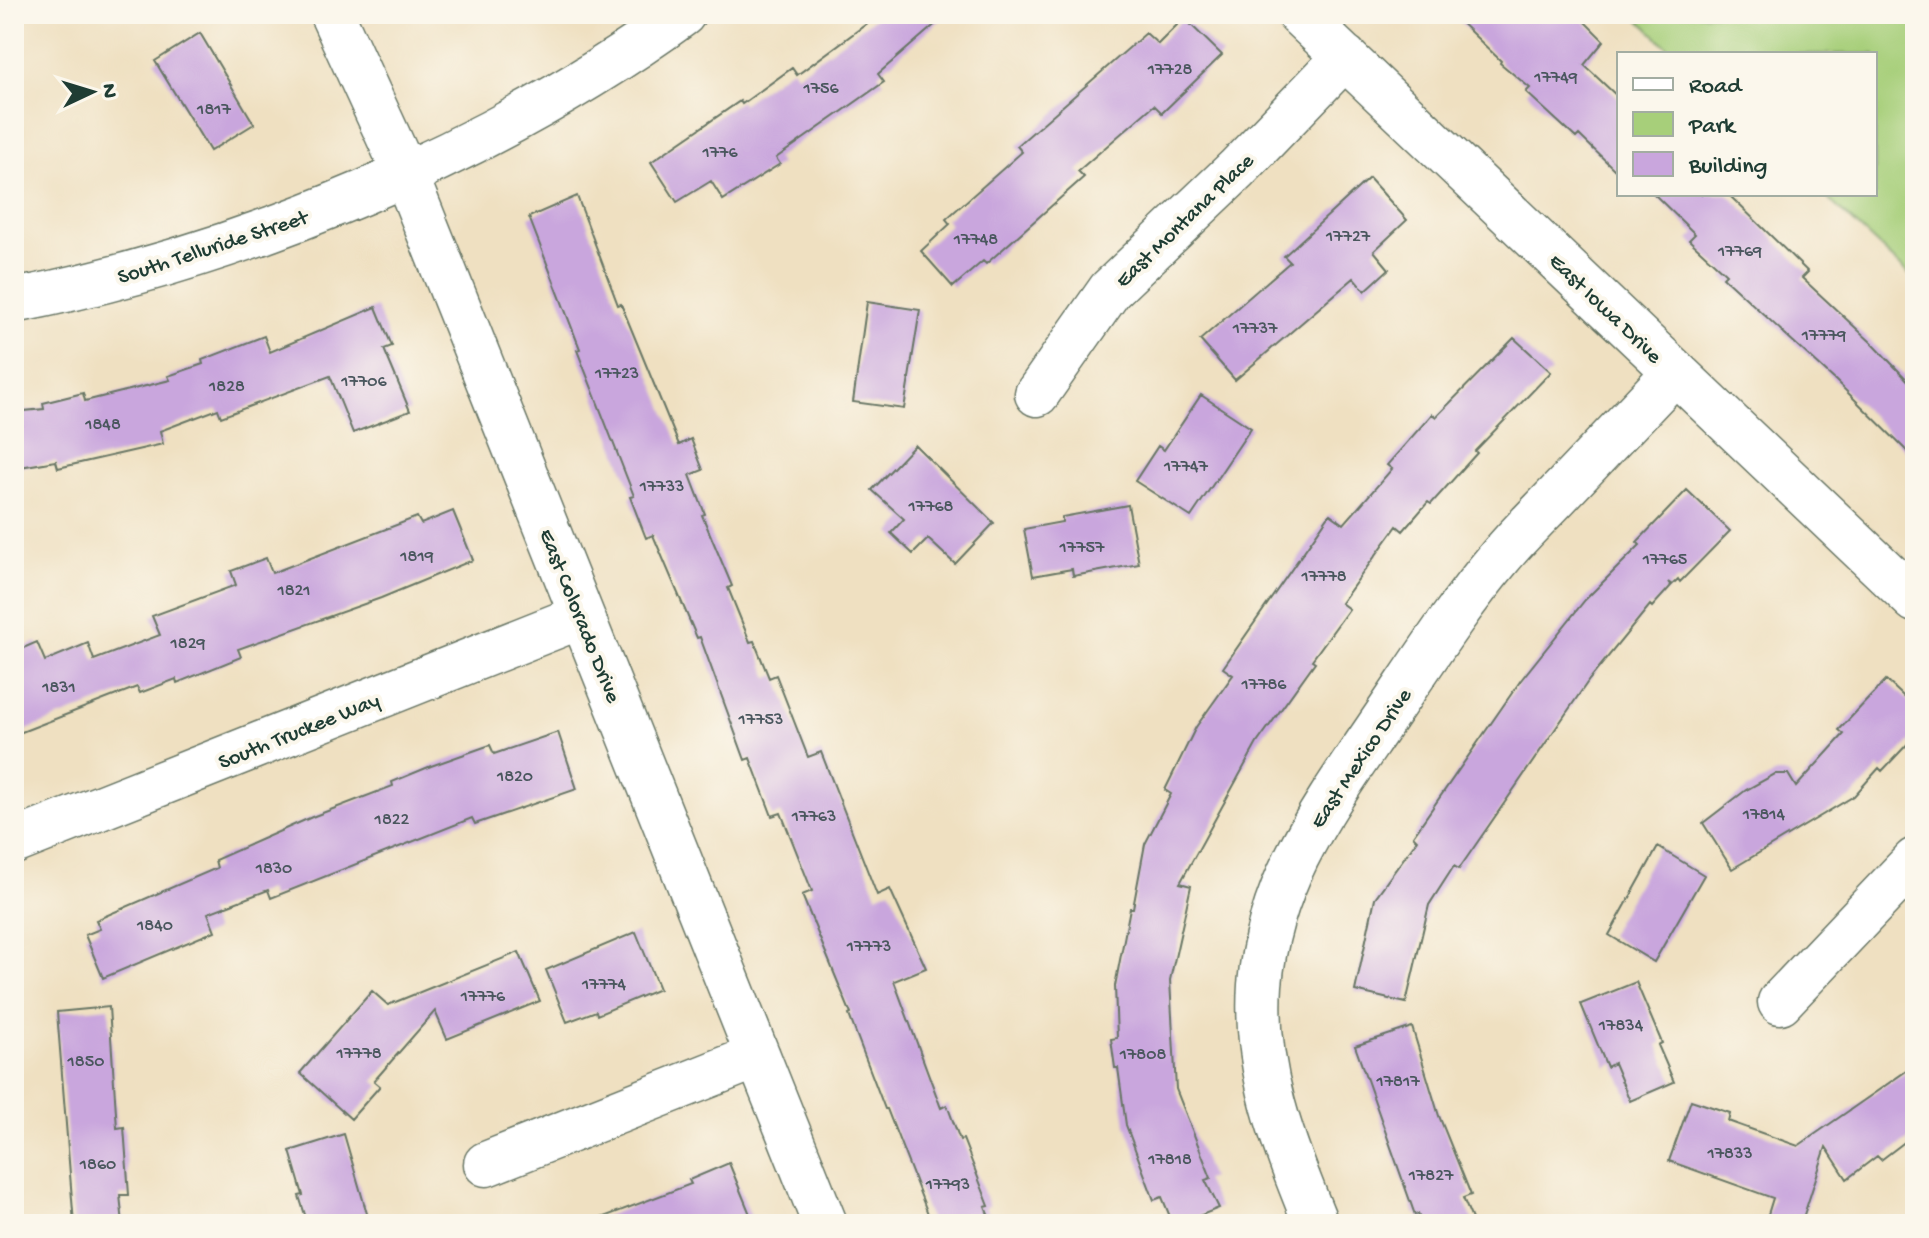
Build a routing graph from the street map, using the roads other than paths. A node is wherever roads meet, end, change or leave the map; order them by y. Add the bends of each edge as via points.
1 (332, 14) edge
2 (683, 14) edge
3 (1299, 14) edge
4 (1345, 57) junction
5 (405, 173) junction
6 (14, 301) edge
7 (1675, 372) junction
8 (1037, 394) dead end
9 (1915, 600) edge
10 (582, 616) junction
11 (14, 842) edge
12 (1915, 860) edge
13 (1780, 1002) dead end
14 (758, 1056) junction
15 (486, 1164) dead end
16 (825, 1224) edge
17 (1316, 1224) edge

1 - 5 street
2 - 5 street, South Telluride Street via 509,122
3 - 4 street, East Iowa Drive
4 - 7 street, East Iowa Drive
4 - 8 street, East Montana Place via 1110,290
5 - 6 street, South Telluride Street via 232,242
5 - 10 street, East Colorado Drive
7 - 9 street, East Iowa Drive
7 - 17 street, East Mexico Drive via 1500,556 1314,822 1287,873 1263,970 1260,1041 1269,1098
10 - 11 street, South Truckee Way
10 - 14 street, East Colorado Drive
12 - 13 street
14 - 15 street
14 - 16 street, East Colorado Drive

